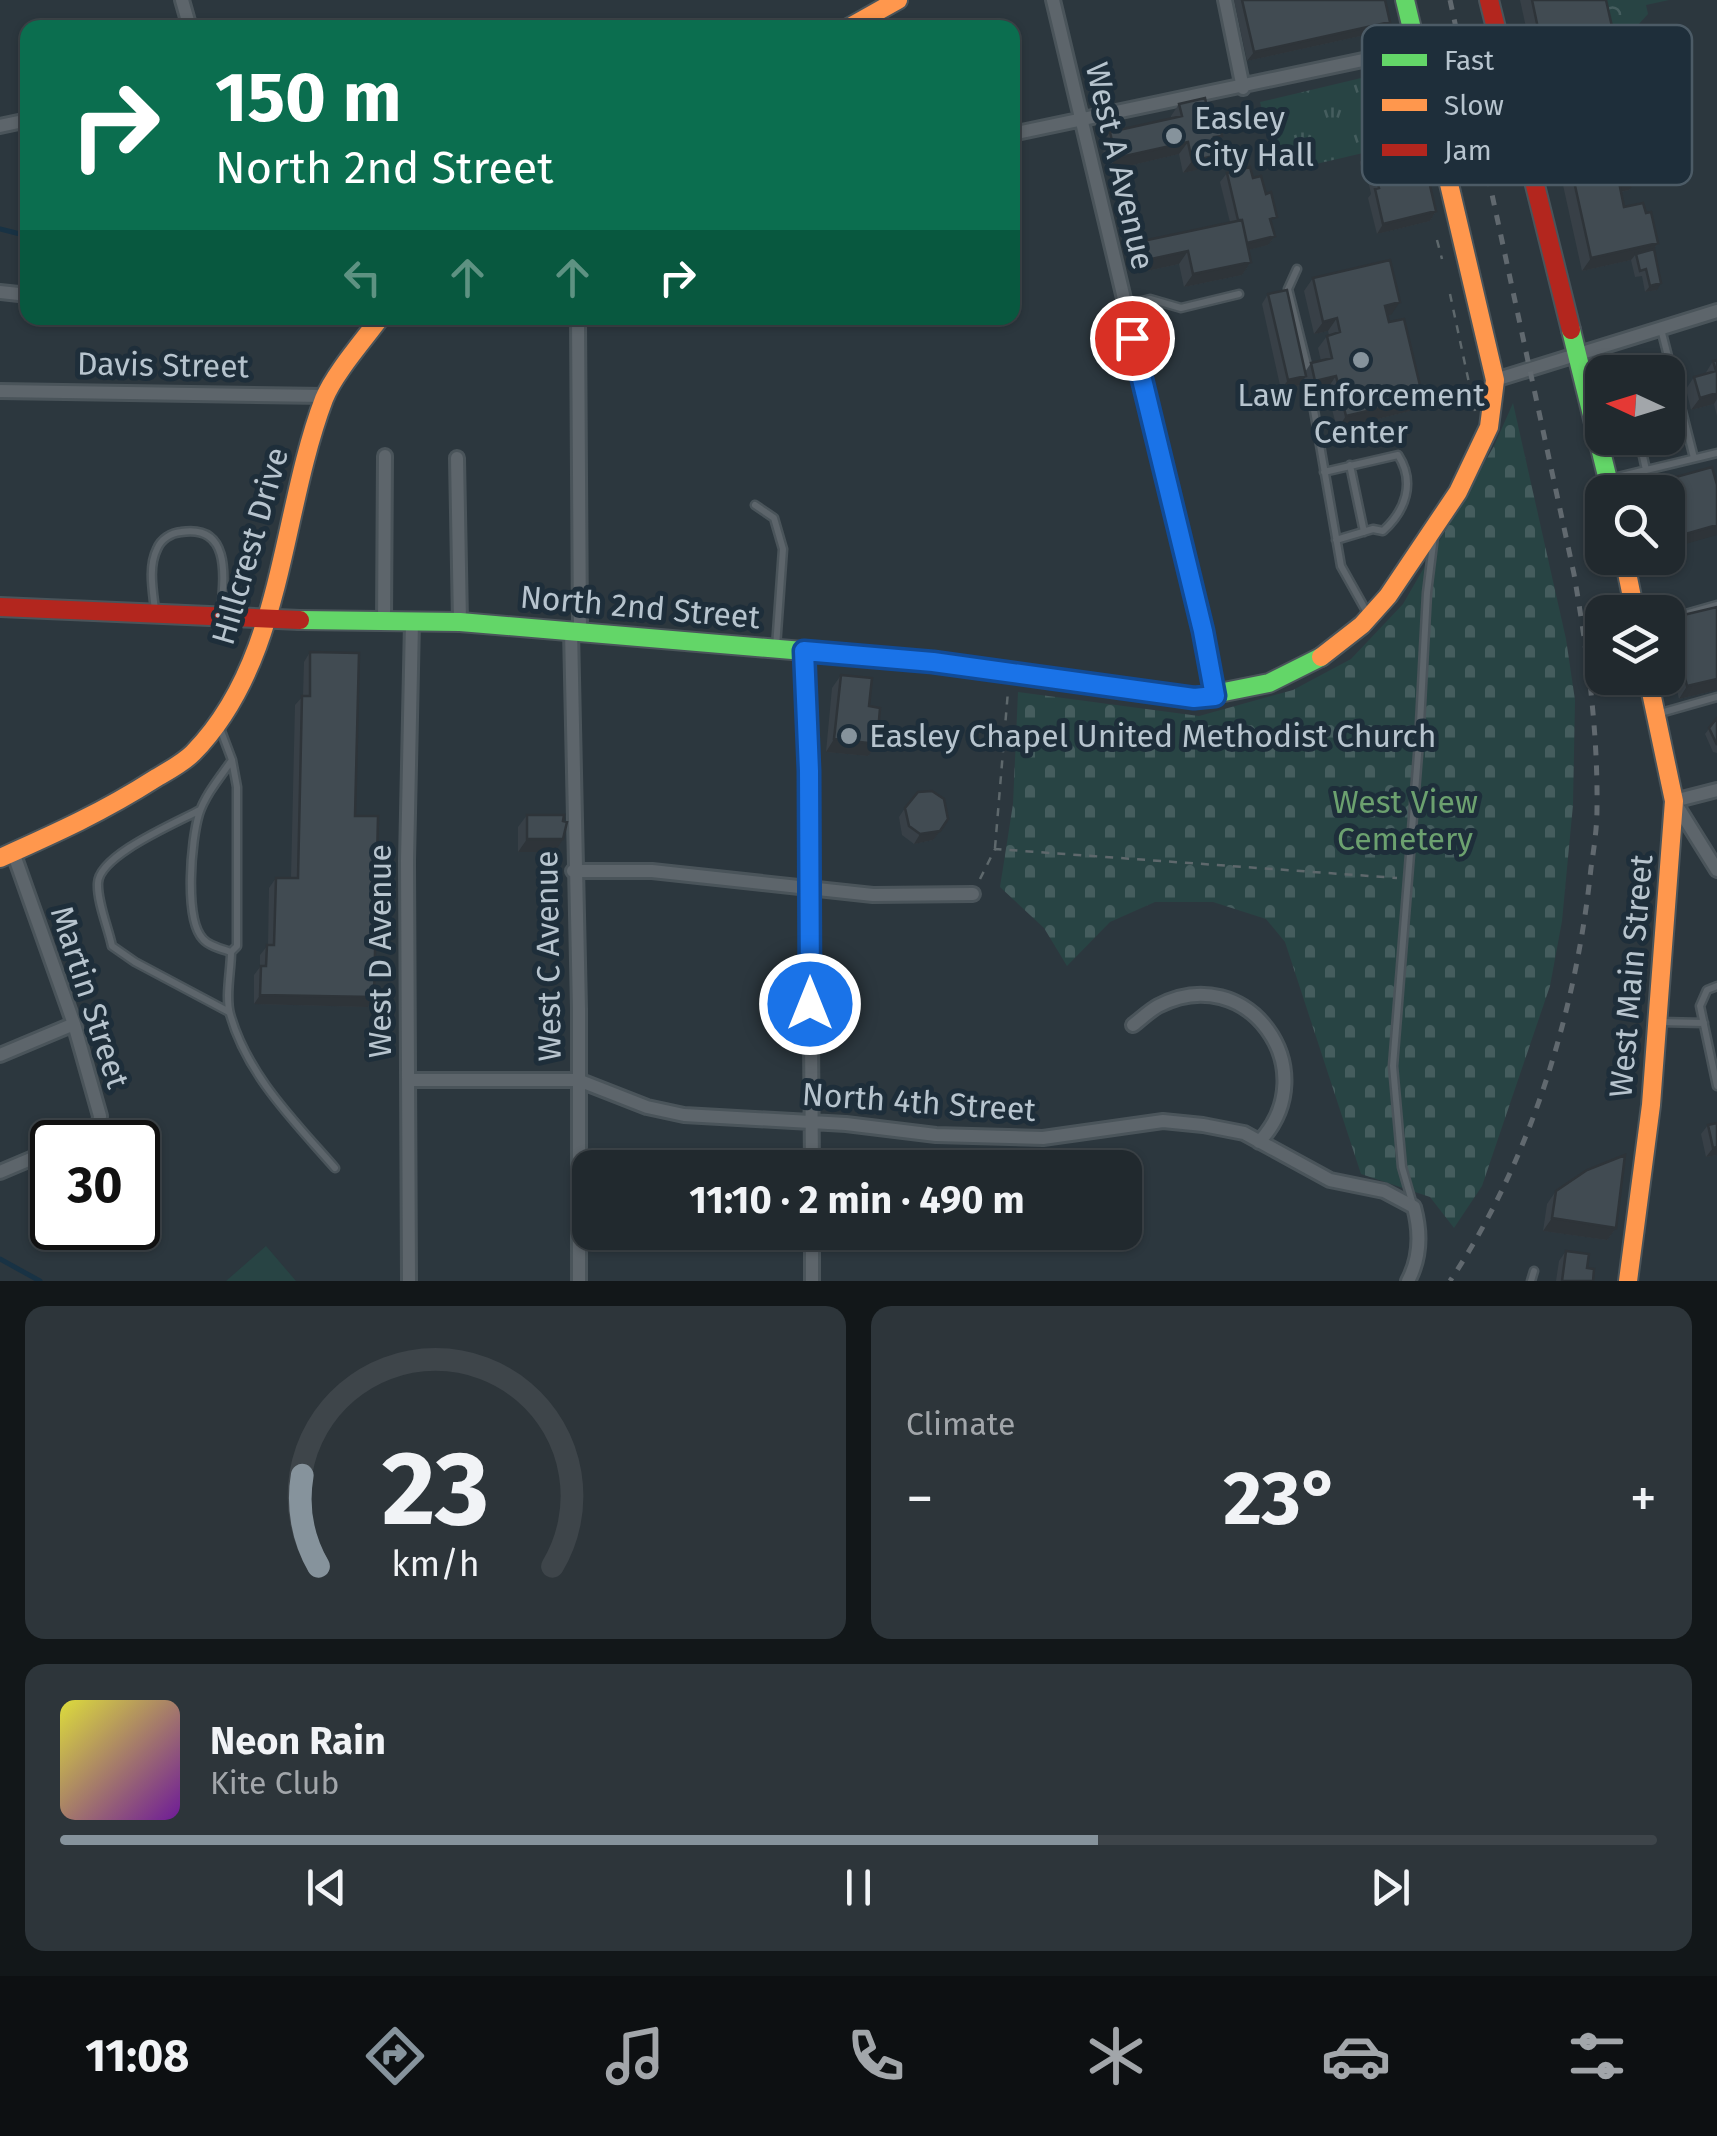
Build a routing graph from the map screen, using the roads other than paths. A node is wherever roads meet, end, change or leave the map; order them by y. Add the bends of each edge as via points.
1 (898, 0) edge
2 (1053, 0) edge
3 (1224, 0) edge
4 (1405, 0) edge
5 (1490, 0) edge
6 (862, 20) edge
7 (1410, 25) edge
8 (1496, 25) edge
9 (1362, 61) edge
10 (1243, 88) junction
11 (1081, 120) junction
12 (1020, 132) edge
13 (1448, 185) edge
14 (1536, 185) edge
15 (1297, 269) dead end
16 (1239, 294) dead end
17 (1124, 305) junction
18 (1717, 311) edge
19 (375, 325) edge
20 (578, 325) edge
21 (1660, 328) junction
22 (1578, 354) junction
23 (1668, 355) edge
24 (1309, 374) edge
25 (1495, 380) junction
26 (0, 391) edge
27 (1311, 393) edge
28 (324, 396) junction
29 (1685, 422) edge
30 (1717, 453) edge
31 (1643, 455) edge
32 (385, 456) dead end
33 (457, 458) dead end
34 (1694, 458) junction
35 (1350, 466) junction
36 (1646, 470) junction
37 (1324, 472) junction
38 (1606, 475) edge
39 (1634, 475) edge
40 (756, 505) dead end
41 (1436, 525) junction
42 (1364, 532) junction
43 (1336, 540) junction
44 (1717, 605) edge
45 (0, 608) edge
46 (155, 612) junction
47 (1685, 614) edge
48 (221, 615) junction
49 (268, 617) junction
50 (1369, 617) junction
51 (412, 622) junction
52 (460, 622) junction
53 (384, 623) junction
54 (575, 631) junction
55 (776, 648) junction
56 (804, 651) junction
57 (1652, 695) edge
58 (1215, 696) junction
59 (1717, 697) edge
60 (1656, 715) junction
61 (217, 722) junction
62 (232, 760) junction
63 (1717, 790) edge
64 (1674, 801) junction
65 (200, 810) junction
66 (6, 855) edge
67 (574, 870) junction
68 (1717, 870) edge
69 (810, 887) junction
70 (973, 894) road end
71 (231, 952) junction
72 (1717, 986) edge
73 (229, 1012) junction
74 (1659, 1022) junction
75 (74, 1024) junction
76 (1704, 1024) junction
77 (1133, 1025) dead end
78 (0, 1054) edge
79 (408, 1080) junction
80 (578, 1080) junction
81 (1717, 1086) edge
82 (100, 1120) edge
83 (812, 1122) junction
84 (1259, 1142) junction
85 (812, 1150) edge
86 (30, 1159) edge
87 (335, 1168) dead end
88 (0, 1172) edge
89 (1414, 1208) junction
90 (812, 1250) edge
91 (1534, 1270) dead end
92 (408, 1281) edge
93 (578, 1281) edge
94 (812, 1281) edge
95 (1408, 1281) edge
96 (1531, 1281) edge
97 (1628, 1281) edge

1 - 6 street
2 - 11 street, West A Avenue
3 - 10 street
4 - 7 street
5 - 8 street
9 - 10 street
10 - 11 street
11 - 12 street
11 - 17 street, West A Avenue
13 - 25 street
14 - 22 street
15 - 24 lane via 1288,289
16 - 17 lane via 1181,308 1150,299
17 - 58 street, West A Avenue
18 - 21 street
19 - 28 street, Hillcrest Drive
20 - 54 street, West C Avenue
21 - 22 street
21 - 23 lane
22 - 25 street
22 - 38 street
25 - 41 street, North 2nd Street via 1489,431
26 - 28 street, Davis Street
27 - 37 lane
28 - 49 street, Hillcrest Drive
29 - 34 lane
30 - 34 lane
31 - 36 lane
32 - 53 street
33 - 52 street
34 - 36 lane
35 - 37 lane
35 - 42 lane
35 - 42 lane via 1398,455 1406,479 1408,494 1394,520 1383,531
36 - 39 lane
37 - 43 lane
40 - 55 lane via 774,518 783,549
41 - 50 street, North 2nd Street
41 - 89 lane via 1392,1066 1402,1168
42 - 43 lane
43 - 50 lane via 1341,566
44 - 47 lane
45 - 46 street, North 2nd Street
46 - 48 street, North 2nd Street
46 - 48 lane via 157,548 171,534 190,531 219,548
48 - 49 street, North 2nd Street
49 - 53 street, North 2nd Street
49 - 61 street, Hillcrest Drive
50 - 58 street, North 2nd Street via 1309,665
51 - 52 street, North 2nd Street
51 - 53 street, North 2nd Street
51 - 79 street, West D Avenue
52 - 54 street, North 2nd Street
54 - 55 street, North 2nd Street
54 - 67 street, West C Avenue
55 - 56 street, North 2nd Street
56 - 58 street, North 2nd Street
56 - 69 street
57 - 60 street, West Main Street
59 - 60 lane
60 - 64 street, West Main Street
61 - 62 lane
61 - 66 street, Hillcrest Drive via 192,755 148,784
62 - 65 lane
62 - 71 lane via 237,946
63 - 64 street
64 - 68 street
64 - 74 street, West Main Street
65 - 71 lane via 192,916 205,943
65 - 73 lane via 114,858 97,885 112,946
66 - 75 street, Martin Street
67 - 69 street
67 - 80 street, West C Avenue
69 - 70 street via 887,896
69 - 83 street
71 - 73 lane
72 - 76 lane via 1700,1006
73 - 87 lane via 273,1098
74 - 76 lane
74 - 97 street, West Main Street
75 - 78 street
75 - 82 street, Martin Street
76 - 81 lane
77 - 84 street via 1180,998 1204,996 1248,1008 1280,1050 1284,1077 1284,1102
79 - 80 street, North 4th Street
79 - 92 street, West D Avenue
80 - 83 street, North 4th Street via 684,1116
80 - 93 street, West C Avenue
83 - 84 street, North 4th Street via 1043,1138 1163,1121
83 - 85 street
84 - 89 street, North 4th Street via 1330,1180 1384,1191
86 - 88 street
89 - 95 street via 1420,1230
90 - 94 street
91 - 96 lane

